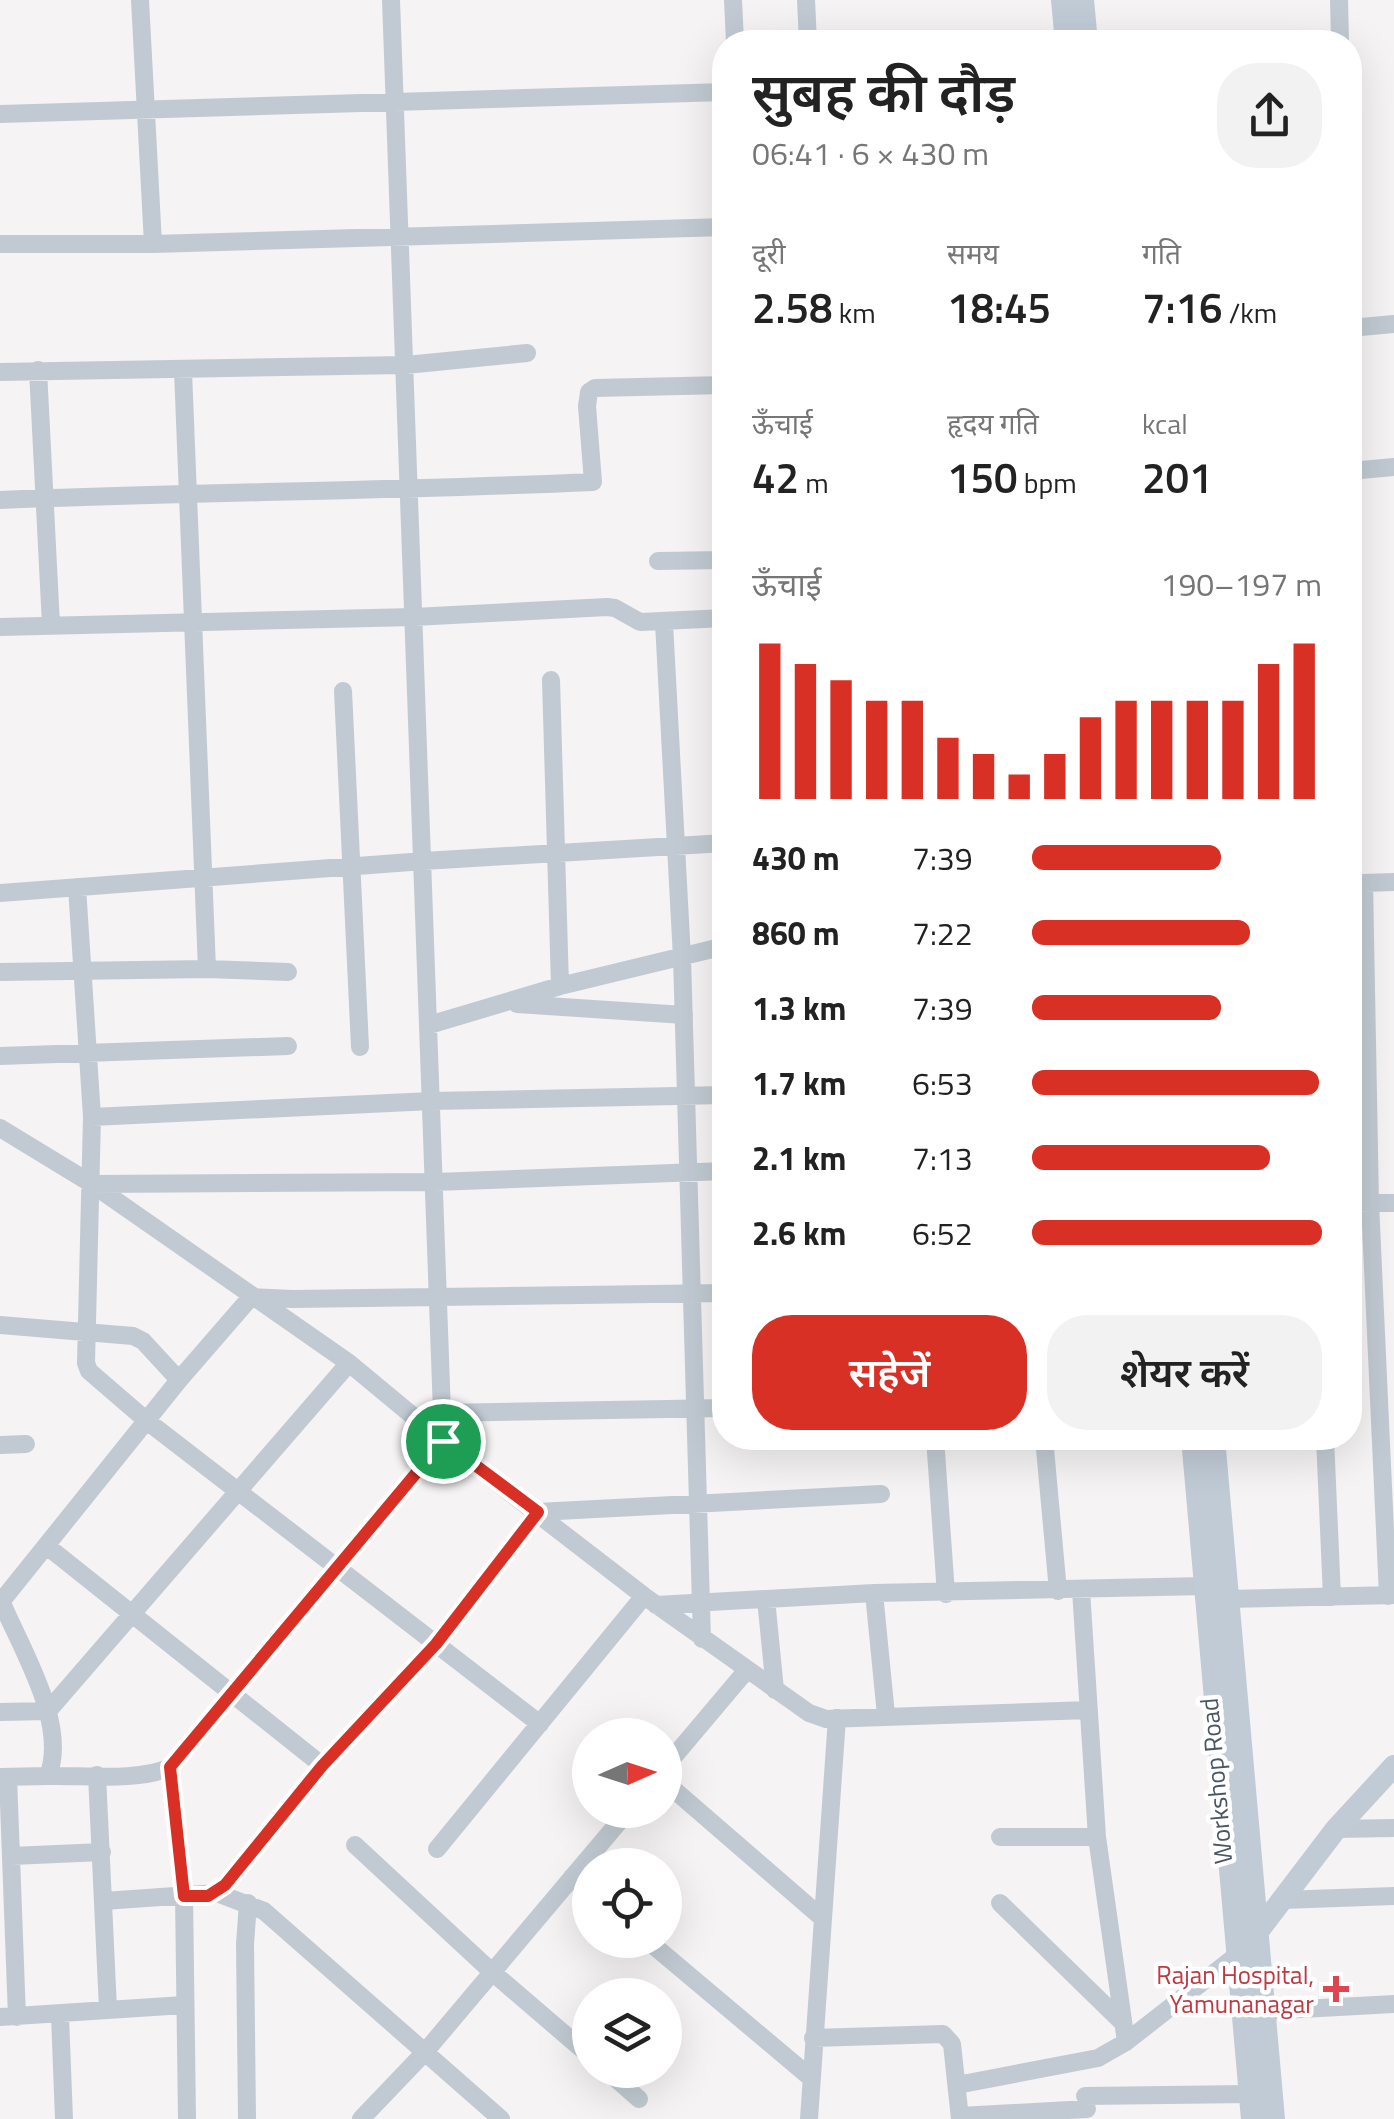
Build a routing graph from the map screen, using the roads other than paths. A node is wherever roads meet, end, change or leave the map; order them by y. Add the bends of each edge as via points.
1 (140, 0) edge
2 (390, 0) edge
3 (733, 0) edge
4 (806, 0) edge
5 (1062, 0) edge
6 (1084, 0) edge
7 (1339, 0) edge
8 (734, 30) edge
9 (807, 30) edge
10 (1065, 30) edge
11 (1086, 30) edge
12 (1340, 30) edge
13 (712, 92) edge
14 (397, 104) junction
15 (146, 109) junction
16 (0, 114) edge
17 (712, 228) edge
18 (402, 236) junction
19 (0, 244) edge
20 (153, 244) junction
21 (1394, 324) edge
22 (1362, 327) edge
23 (526, 353) dead end
24 (406, 365) junction
25 (38, 370) junction
26 (183, 371) junction
27 (0, 372) edge
28 (712, 384) edge
29 (1394, 467) edge
30 (1362, 470) edge
31 (409, 490) junction
32 (187, 493) junction
33 (46, 498) junction
34 (0, 500) edge
35 (712, 560) edge
36 (658, 561) dead end
37 (414, 617) junction
38 (712, 619) edge
39 (194, 620) junction
40 (664, 622) junction
41 (51, 625) junction
42 (0, 627) edge
43 (551, 680) dead end
44 (343, 691) dead end
45 (712, 845) edge
46 (675, 848) junction
47 (556, 854) junction
48 (424, 861) junction
49 (349, 866) junction
50 (204, 878) junction
51 (1394, 882) edge
52 (76, 886) junction
53 (0, 894) edge
54 (712, 950) edge
55 (682, 958) junction
56 (207, 969) junction
57 (80, 970) junction
58 (0, 972) edge
59 (288, 972) dead end
60 (560, 986) junction
61 (507, 1003) junction
62 (684, 1015) junction
63 (429, 1025) junction
64 (288, 1046) dead end
65 (360, 1048) dead end
66 (90, 1054) junction
67 (0, 1056) edge
68 (712, 1095) edge
69 (687, 1096) junction
70 (432, 1100) junction
71 (92, 1117) junction
72 (0, 1128) edge
73 (712, 1171) edge
74 (690, 1173) junction
75 (436, 1182) junction
76 (92, 1184) junction
77 (1362, 1203) edge
78 (1370, 1203) junction
79 (1394, 1203) edge
80 (712, 1293) edge
81 (694, 1294) junction
82 (439, 1296) junction
83 (251, 1297) junction
84 (0, 1325) edge
85 (86, 1330) junction
86 (349, 1362) junction
87 (180, 1380) junction
88 (712, 1408) edge
89 (696, 1409) junction
90 (441, 1413) junction
91 (147, 1422) junction
92 (443, 1441) junction
93 (26, 1444) dead end
94 (0, 1445) edge
95 (936, 1450) edge
96 (1045, 1450) edge
97 (1193, 1450) edge
98 (1215, 1450) edge
99 (1326, 1450) edge
100 (240, 1492) junction
101 (881, 1494) dead end
102 (696, 1502) junction
103 (538, 1512) junction
104 (48, 1547) junction
105 (336, 1568) junction
106 (1205, 1586) junction
107 (1080, 1590) junction
108 (1058, 1591) junction
109 (874, 1594) junction
110 (946, 1594) junction
111 (1391, 1596) edge
112 (1332, 1597) junction
113 (1228, 1599) junction
114 (650, 1600) junction
115 (766, 1600) junction
116 (1, 1603) edge
117 (700, 1604) junction
118 (132, 1616) junction
119 (702, 1638) junction
120 (436, 1644) junction
121 (746, 1671) junction
122 (775, 1690) junction
123 (230, 1692) junction
124 (1089, 1710) junction
125 (48, 1711) junction
126 (0, 1712) edge
127 (886, 1715) junction
128 (837, 1718) junction
129 (540, 1724) junction
130 (682, 1747) edge
131 (322, 1766) junction
132 (1394, 1766) edge
133 (170, 1767) junction
134 (96, 1775) junction
135 (48, 1776) junction
136 (4, 1777) edge
137 (682, 1797) edge
138 (614, 1828) edge
139 (1394, 1828) edge
140 (1336, 1829) junction
141 (1000, 1837) dead end
142 (1097, 1837) junction
143 (355, 1845) dead end
144 (597, 1848) edge
145 (437, 1849) dead end
146 (102, 1852) junction
147 (12, 1856) junction
148 (572, 1877) edge
149 (216, 1892) junction
150 (184, 1896) junction
151 (1394, 1896) edge
152 (1282, 1900) junction
153 (7, 1901) edge
154 (104, 1901) junction
155 (248, 1903) junction
156 (1000, 1903) dead end
157 (821, 1917) junction
158 (1257, 1933) junction
159 (1237, 1955) junction
160 (668, 1958) edge
161 (492, 1972) junction
162 (1394, 2004) edge
163 (184, 2005) junction
164 (108, 2009) junction
165 (1264, 2012) junction
166 (60, 2016) junction
167 (9, 2017) edge
168 (1122, 2021) junction
169 (812, 2038) junction
170 (572, 2041) edge
171 (1126, 2042) junction
172 (425, 2052) junction
173 (1082, 2063) junction
174 (811, 2078) junction
175 (957, 2085) junction
176 (626, 2088) edge
177 (1250, 2094) junction
178 (639, 2099) dead end
179 (1086, 2108) edge
180 (960, 2118) edge
181 (64, 2119) edge
182 (187, 2119) edge
183 (248, 2119) edge
184 (361, 2119) edge
185 (501, 2119) edge
186 (809, 2119) edge
187 (1252, 2119) edge
188 (1274, 2119) edge

1 - 15 street
2 - 14 street
3 - 8 street
4 - 9 street
5 - 10 main road
6 - 11 main road
7 - 12 street
13 - 14 street
14 - 15 street
14 - 18 street
15 - 16 street
15 - 20 street
17 - 18 street
18 - 20 street
18 - 24 street
19 - 20 street
21 - 22 street
23 - 24 street
24 - 26 street
24 - 31 street
25 - 26 street
25 - 27 street
25 - 33 street
26 - 32 street
28 - 31 street via 590,392 593,482
29 - 30 street
31 - 32 street
31 - 37 street
32 - 33 street
32 - 39 street
33 - 34 street
33 - 41 street
35 - 36 street
37 - 39 street
37 - 40 street via 607,607 640,622
37 - 48 street
38 - 40 street
39 - 41 street
39 - 50 street
40 - 46 street
41 - 42 street
43 - 47 street
44 - 49 street
45 - 46 street
46 - 47 street
46 - 55 street
47 - 48 street
47 - 60 street
48 - 49 street
48 - 63 street
49 - 50 street
49 - 65 street
50 - 52 street
50 - 56 street
51 - 78 street via 1364,883
52 - 53 street
52 - 57 street
54 - 55 street
55 - 60 street
55 - 62 street
56 - 57 street
56 - 59 street
57 - 58 street
57 - 66 street
60 - 61 street
61 - 62 street
61 - 63 street
62 - 69 street
63 - 70 street
64 - 66 street
66 - 67 street
66 - 71 street
68 - 69 street
69 - 70 street
69 - 74 street
70 - 71 street
70 - 75 street
71 - 76 street
72 - 76 street
73 - 74 street
74 - 75 street
74 - 81 street
75 - 76 street
75 - 82 street
76 - 83 street
76 - 85 street
77 - 78 street
78 - 79 street
78 - 111 street
80 - 81 street
81 - 82 street
81 - 89 street
82 - 83 street
82 - 90 street
83 - 86 street
83 - 87 street
84 - 85 street
85 - 87 street via 134,1336
85 - 91 street via 88,1371
86 - 92 street
86 - 100 street
87 - 91 street
88 - 89 street
89 - 90 street
89 - 102 street
90 - 92 street
91 - 100 street
91 - 104 street
92 - 103 street
92 - 105 street
93 - 94 street
95 - 110 street
96 - 108 street
97 - 106 main road, Workshop Road
98 - 113 main road, Workshop Road
99 - 112 street
100 - 105 street
100 - 118 street
101 - 102 street
102 - 103 street
102 - 117 street
103 - 114 street
103 - 120 street
104 - 116 street
104 - 118 street
105 - 120 street
105 - 123 street
106 - 107 street
106 - 159 main road, Workshop Road
107 - 108 street
107 - 124 street
108 - 110 street
109 - 110 street
109 - 115 street
109 - 127 street
111 - 112 street
112 - 113 street
113 - 158 main road, Workshop Road
114 - 117 street
114 - 119 street
114 - 129 street
115 - 117 street
115 - 122 street
116 - 125 street
117 - 119 street
118 - 123 street
118 - 125 street
119 - 121 street
120 - 129 street
120 - 131 street
121 - 122 street
121 - 130 street
122 - 128 street via 809,1713
123 - 131 street
123 - 133 street
124 - 127 street
124 - 142 street
125 - 126 street
125 - 135 street via 54,1759
127 - 128 street
128 - 157 street
129 - 145 street
131 - 149 street
132 - 140 main road
133 - 134 street
133 - 150 street
134 - 135 street
134 - 146 street
135 - 136 street
136 - 147 street
137 - 157 street
138 - 144 street
139 - 140 street
140 - 152 main road
141 - 142 street
142 - 168 street
143 - 161 street
146 - 147 street
146 - 154 street
147 - 153 street
148 - 161 street
149 - 150 street
149 - 155 street
150 - 154 street
150 - 163 street
151 - 152 street
152 - 158 main road
153 - 167 street
154 - 164 street
155 - 172 street via 275,1919
155 - 183 street
156 - 168 street
157 - 169 street
158 - 159 main road
158 - 165 main road, Workshop Road
159 - 171 street
159 - 177 main road, Workshop Road
160 - 174 street
161 - 170 street
161 - 172 street
162 - 165 street
163 - 164 street
163 - 182 street
164 - 166 street
165 - 188 main road, Workshop Road
166 - 167 street
166 - 181 street
168 - 171 street
169 - 174 street
169 - 175 street via 943,2034 952,2044
171 - 173 street
172 - 184 street
172 - 185 street
173 - 175 street
173 - 179 street
174 - 186 street
175 - 180 street
176 - 178 street
177 - 179 street
177 - 187 main road, Workshop Road
179 - 180 street

